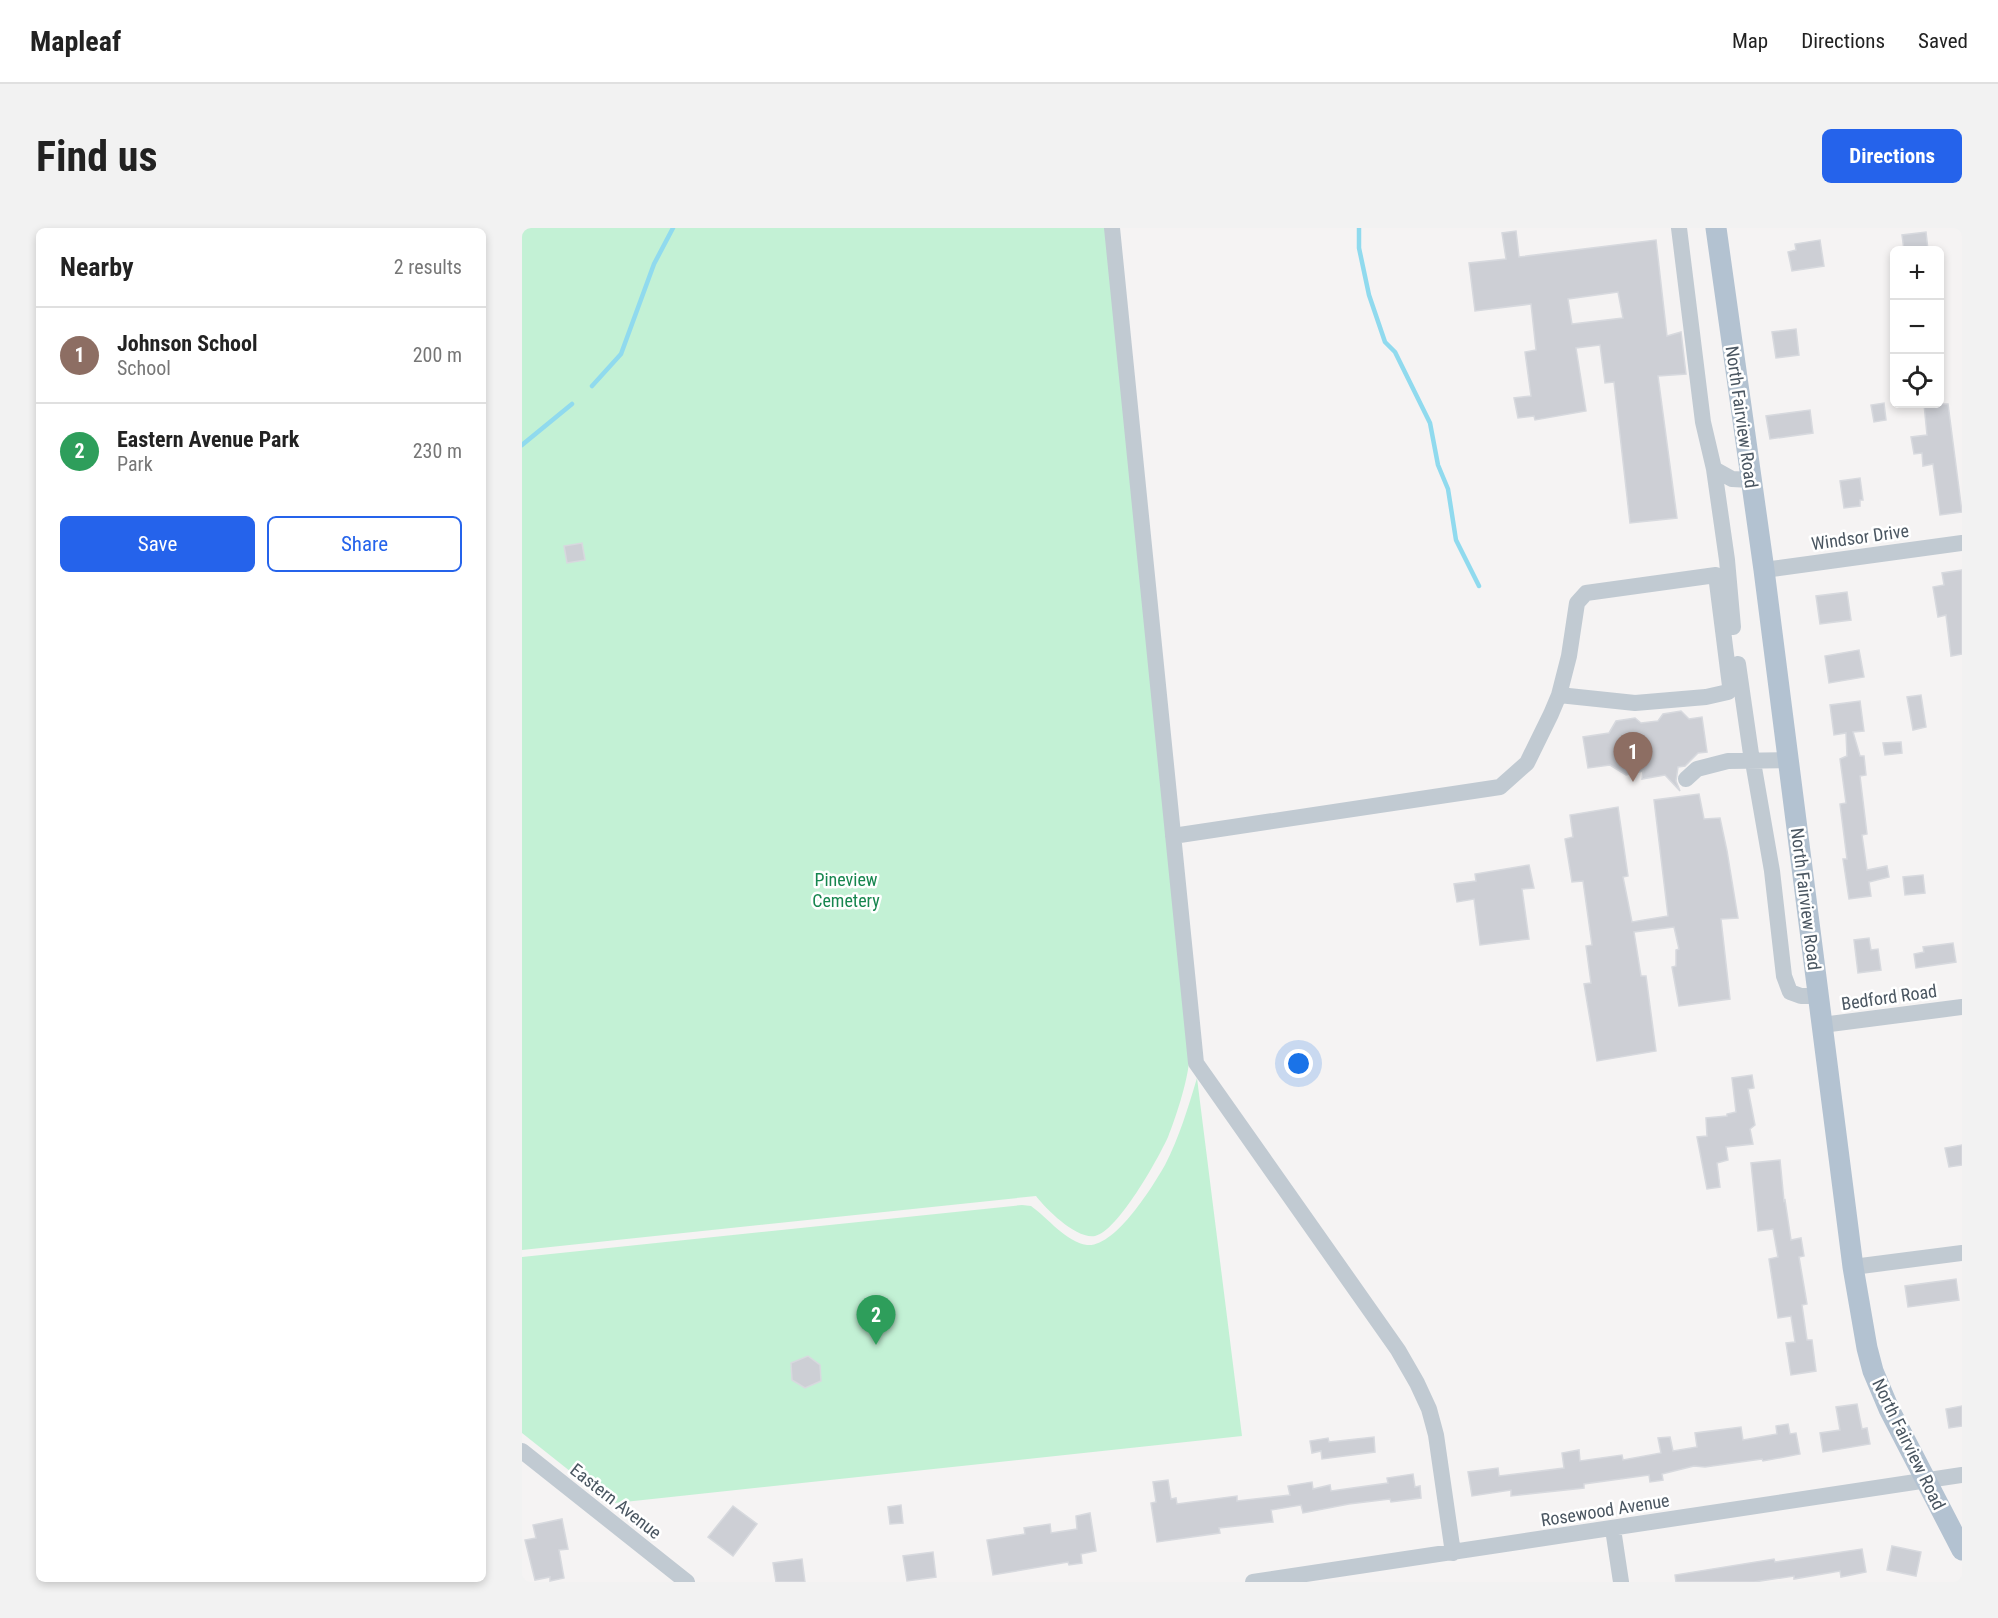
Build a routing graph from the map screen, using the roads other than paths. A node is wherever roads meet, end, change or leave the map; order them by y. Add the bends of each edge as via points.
1 (1112, 228) edge
2 (1679, 228) edge
3 (1716, 228) edge
4 (1714, 470) junction
5 (1751, 480) junction
6 (1962, 543) edge
7 (1764, 570) junction
8 (1559, 695) junction
9 (1788, 760) junction
10 (1753, 762) junction
11 (1686, 779) dead end
12 (1173, 836) junction
13 (1818, 996) junction
14 (1962, 1007) edge
15 (1822, 1025) junction
16 (1962, 1253) edge
17 (1854, 1267) junction
18 (522, 1451) edge
19 (1962, 1475) edge
20 (1926, 1480) junction
21 (1613, 1529) junction
22 (1962, 1550) edge
23 (1453, 1552) junction
24 (687, 1582) edge
25 (1253, 1582) edge
26 (1621, 1582) edge

1 - 12 street
2 - 4 street via 1703,422
3 - 5 main road, North Fairview Road
4 - 5 street via 1732,479
4 - 10 street
5 - 7 main road, North Fairview Road
6 - 7 street, Windsor Drive
7 - 9 main road, North Fairview Road
8 - 8 street via 1635,703 1728,692 1716,575 1586,593 1577,603
8 - 12 street via 1527,763 1500,787
9 - 10 street
9 - 13 main road, North Fairview Road
10 - 11 street via 1728,761 1697,769
10 - 13 street via 1772,871 1784,976 1790,992
12 - 23 street via 1196,1063 1398,1350 1417,1383 1436,1435
13 - 15 main road, North Fairview Road
14 - 15 street, Bedford Road
15 - 17 main road, North Fairview Road
16 - 17 street
17 - 20 main road, North Fairview Road via 1873,1371
18 - 24 street, Eastern Avenue
19 - 20 street, Rosewood Avenue
20 - 21 street, Rosewood Avenue
20 - 22 main road, North Fairview Road
21 - 23 street, Rosewood Avenue
21 - 26 street
23 - 25 street, Rosewood Avenue

